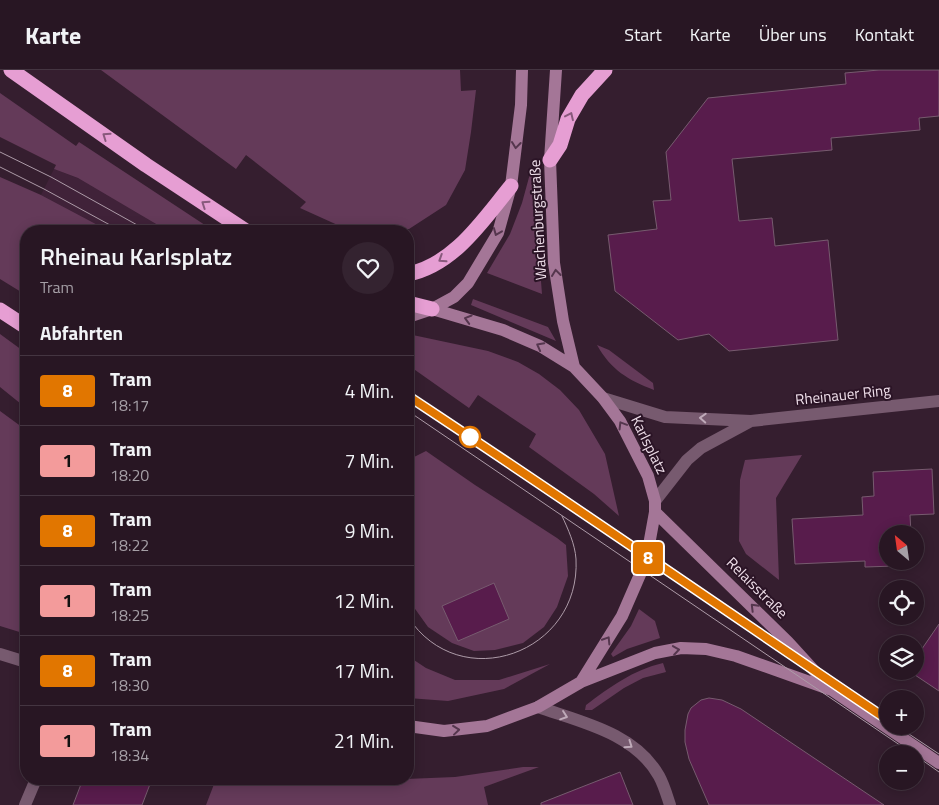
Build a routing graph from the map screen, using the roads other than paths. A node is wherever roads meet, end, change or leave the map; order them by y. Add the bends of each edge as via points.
1 (12, 70) edge
2 (522, 70) edge
3 (556, 70) edge
4 (605, 70) edge
5 (550, 160) junction
6 (511, 186) junction
7 (237, 225) edge
8 (414, 272) edge
9 (414, 304) edge
10 (432, 309) junction
11 (0, 310) edge
12 (414, 315) edge
13 (20, 323) edge
14 (574, 367) junction
15 (603, 398) junction
16 (939, 401) edge
17 (751, 421) junction
18 (655, 507) junction
19 (0, 654) edge
20 (20, 660) edge
21 (581, 682) junction
22 (832, 690) junction
23 (538, 707) junction
24 (414, 727) edge
25 (939, 763) edge
26 (33, 785) edge
27 (25, 805) edge
28 (670, 805) edge

7 -> 1 highway
2 -> 6 main road, Wachenburgstraße
3 - 5 main road, Wachenburgstraße
5 -> 4 highway via 582,95
14 -> 5 main road, Wachenburgstraße via 554,263
6 -> 8 highway via 456,249
6 -> 10 main road, Wachenburgstraße via 498,233 468,284 454,297
9 - 10 highway
10 - 12 main road
14 -> 10 main road, Karlsplatz via 540,346 503,330
11 - 13 highway
14 - 15 main road, Karlsplatz
17 -> 15 street, Rheinauer Ring via 665,417
18 -> 15 main road, Karlsplatz via 648,476 620,422
16 - 17 street, Rheinauer Ring
17 - 18 street, Rheinauer Ring via 701,448 687,460
21 -> 18 main road, Karlsplatz via 622,616 642,570
22 -> 18 main road, Relaisstraße
19 - 20 street
21 -> 22 main road, Relaisstraße via 655,653 681,648 706,649 736,656
21 - 23 main road, Karlsplatz
22 - 25 main road, Relaisstraße
24 -> 23 main road, Karlsplatz via 444,731 487,726
23 -> 28 street via 618,737 642,754 660,776
26 - 27 street

